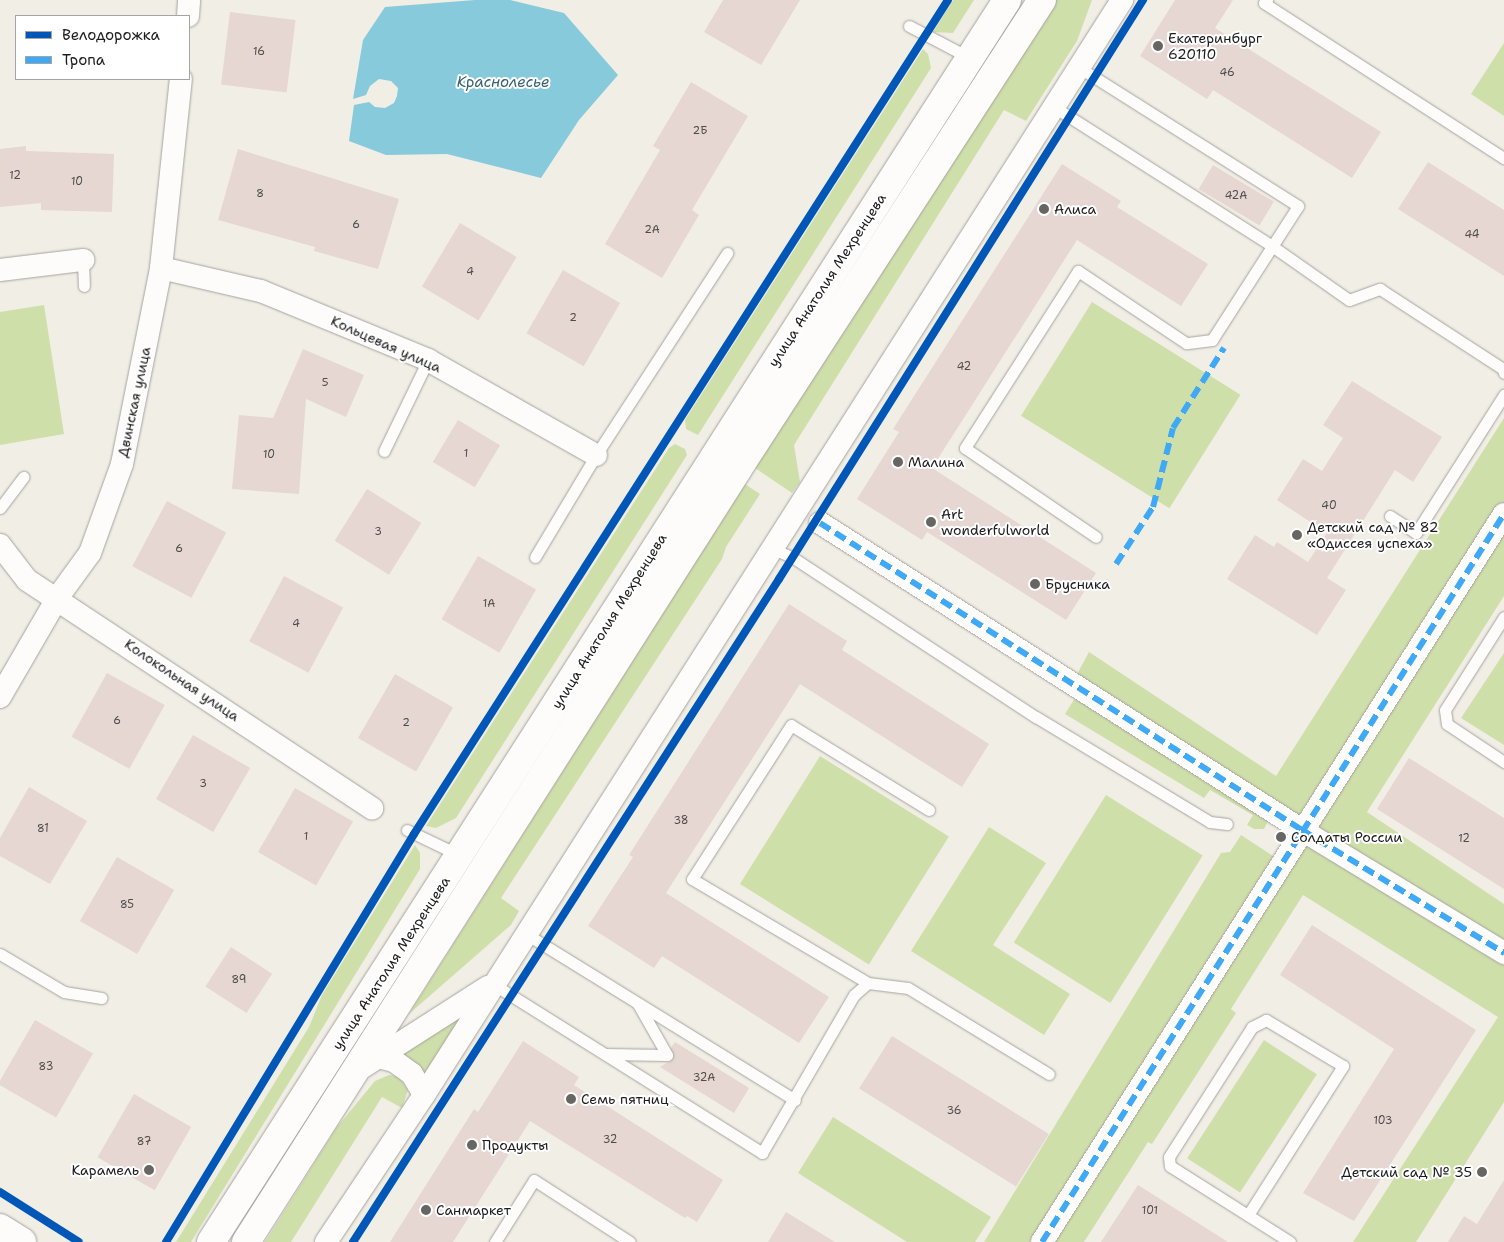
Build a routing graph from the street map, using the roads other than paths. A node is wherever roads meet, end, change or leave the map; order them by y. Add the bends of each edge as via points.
1 (189, 0) edge
2 (1007, 0) edge
3 (1042, 0) edge
4 (1110, 0) edge
5 (1122, 0) edge
6 (1267, 0) edge
7 (188, 15) edge
8 (1107, 24) junction
9 (909, 26) dead end
10 (970, 58) junction
11 (1080, 68) junction
12 (181, 80) edge
13 (1054, 107) junction
14 (1504, 158) edge
15 (1272, 246) junction
16 (726, 253) dead end
17 (83, 260) joint
18 (161, 268) junction
19 (0, 270) edge
20 (84, 286) dead end
21 (428, 360) junction
22 (1504, 373) edge
23 (1504, 395) edge
24 (384, 451) dead end
25 (596, 455) junction
26 (23, 477) dead end
27 (0, 508) edge
28 (1504, 514) edge
29 (1390, 516) dead end
30 (820, 523) dead end
31 (1096, 537) dead end
32 (0, 544) edge
33 (773, 549) junction
34 (535, 557) dead end
35 (58, 597) junction
36 (1504, 617) edge
37 (0, 697) edge
38 (1504, 762) edge
39 (372, 808) dead end
40 (928, 810) dead end
41 (1227, 824) dead end
42 (407, 830) dead end
43 (1302, 830) junction
44 (460, 856) junction
45 (526, 934) junction
46 (1504, 953) edge
47 (0, 954) edge
48 (868, 983) junction
49 (493, 984) junction
50 (102, 998) dead end
51 (638, 1003) junction
52 (603, 1054) junction
53 (378, 1057) junction
54 (352, 1074) junction
55 (1049, 1074) dead end
56 (424, 1095) junction
57 (795, 1100) junction
58 (1248, 1215) junction
59 (0, 1228) edge
60 (22, 1242) edge
61 (211, 1242) edge
62 (246, 1242) edge
63 (326, 1242) edge
64 (495, 1242) edge
65 (630, 1242) edge
66 (1042, 1242) edge
67 (1290, 1242) edge

1 - 7 street
2 - 10 street, улица Анатолия Мехренцева
3 - 54 street, улица Анатолия Мехренцева
4 - 8 street, улица Анатолия Мехренцева
5 - 8 street, улица Анатолия Мехренцева
6 - 14 lane via 1264,3
8 - 11 street, улица Анатолия Мехренцева
9 - 10 lane
10 - 44 street, улица Анатолия Мехренцева
11 - 13 street, улица Анатолия Мехренцева
11 - 15 lane via 1298,206
12 - 18 street, Двинская улица
13 - 15 lane
13 - 33 street, улица Анатолия Мехренцева
15 - 22 lane via 1350,300 1380,289 1503,369
15 - 31 lane via 1212,340 1186,343 1078,271 965,448
16 - 25 lane
17 - 19 street
17 - 20 lane
18 - 21 street, Кольцевая улица via 261,291
18 - 35 street, Двинская улица via 122,464 90,553
21 - 24 lane
21 - 25 street, Кольцевая улица
23 - 29 lane via 1416,532
25 - 34 lane
26 - 27 lane
28 - 43 street
30 - 43 street
32 - 35 street, Колокольная улица via 27,580
33 - 41 lane via 792,557 1053,727 1210,822
33 - 45 street, улица Анатолия Мехренцева
35 - 37 street, Двинская улица
35 - 39 street, Колокольная улица
36 - 38 lane via 1445,710 1446,724
40 - 48 lane via 791,725 692,879
42 - 44 lane
43 - 46 street
43 - 66 street
44 - 61 street, улица Анатолия Мехренцева
45 - 49 street, улица Анатолия Мехренцева
45 - 51 lane
47 - 50 lane via 64,992
48 - 55 lane via 908,988
48 - 57 lane via 854,995
49 - 52 lane
49 - 53 street, улица Анатолия Мехренцева
49 - 56 street, улица Анатолия Мехренцева
51 - 52 lane via 667,1055
51 - 57 lane
52 - 57 lane via 762,1153
53 - 54 street, улица Анатолия Мехренцева
53 - 56 street via 394,1061 412,1074
54 - 62 street, улица Анатолия Мехренцева
56 - 63 street, улица Анатолия Мехренцева
58 - 58 lane via 1170,1166 1169,1157 1252,1027 1266,1020 1343,1066
58 - 67 lane
59 - 60 street
64 - 65 lane via 534,1180

